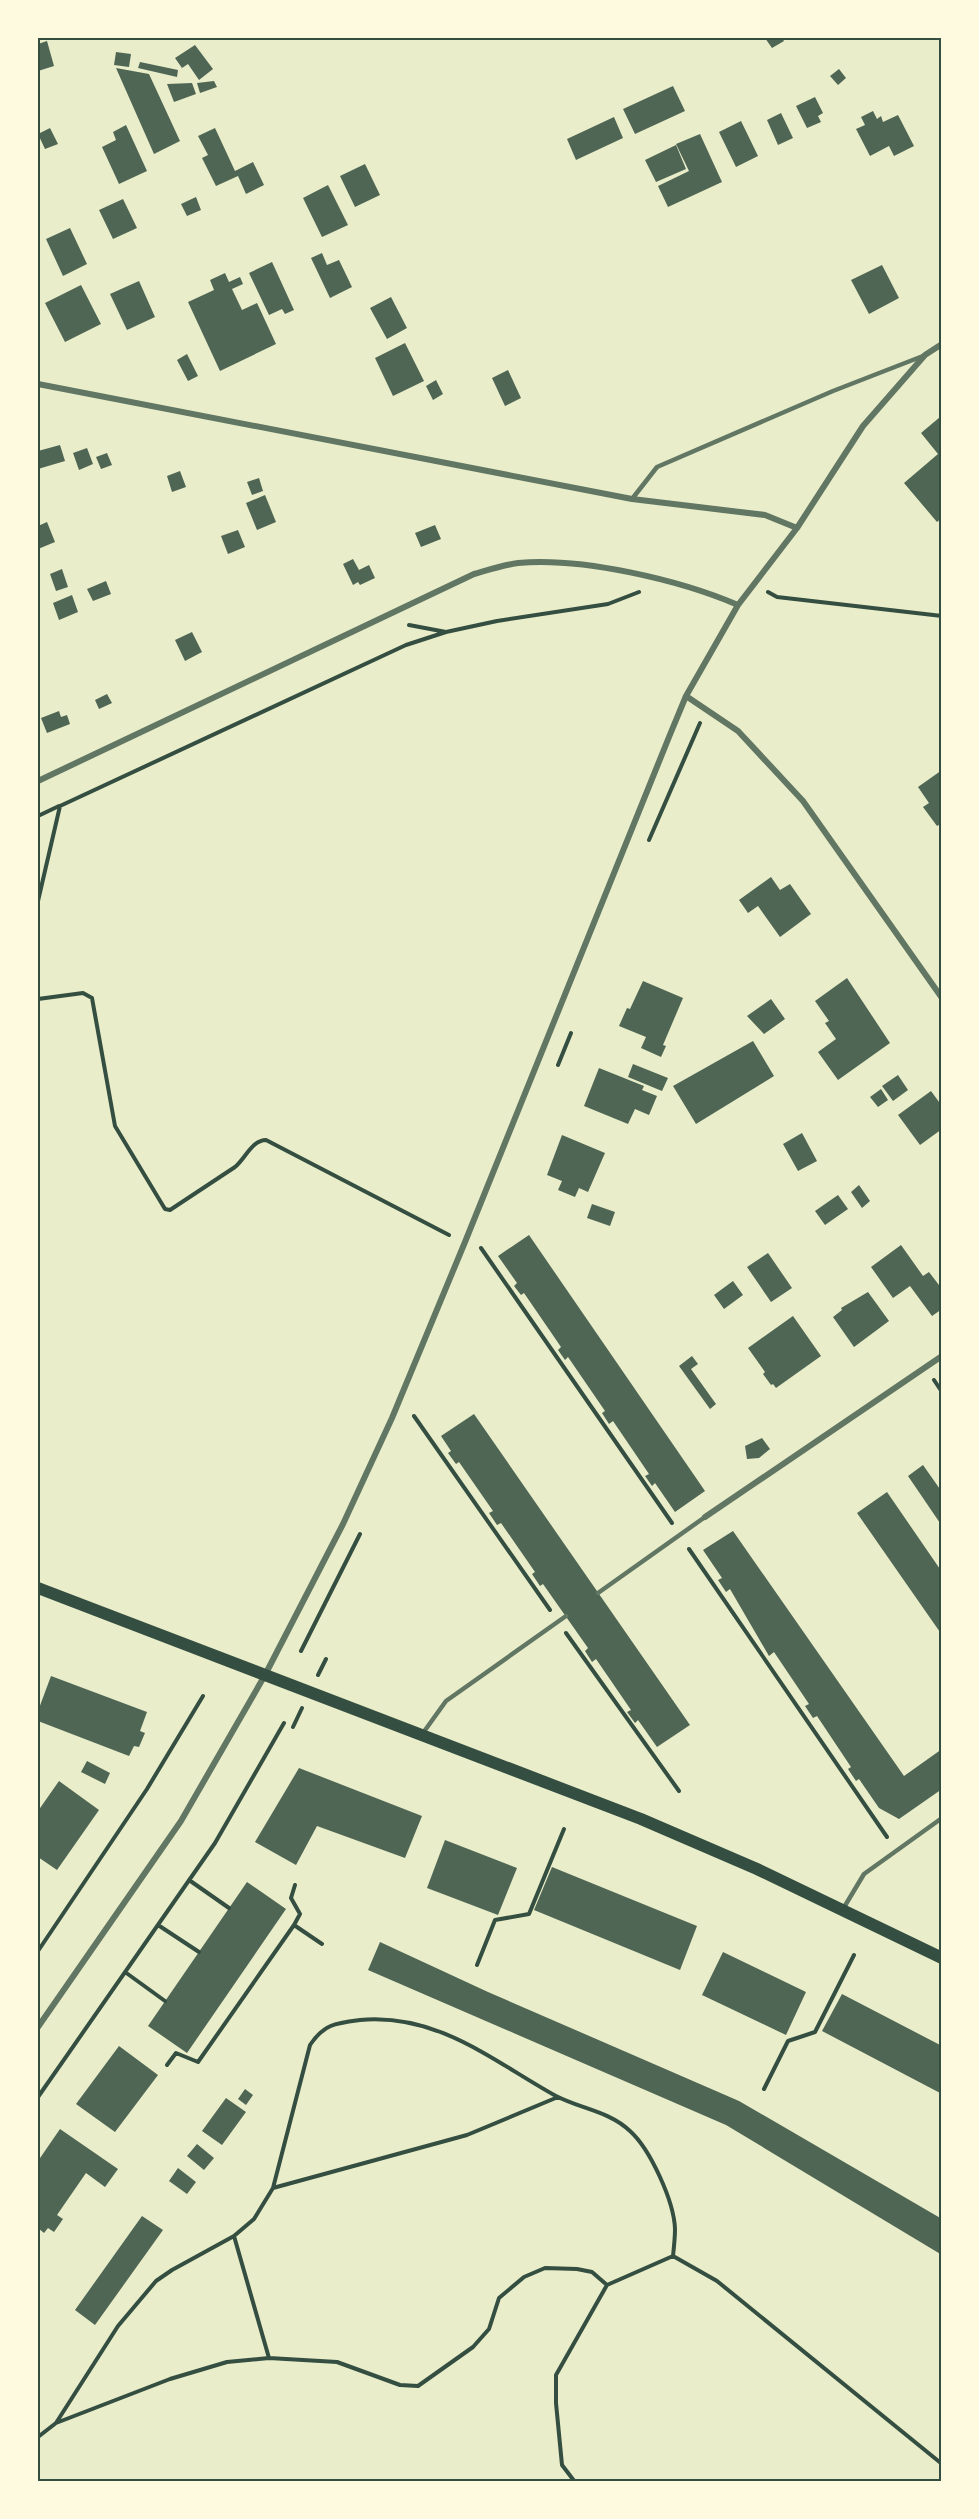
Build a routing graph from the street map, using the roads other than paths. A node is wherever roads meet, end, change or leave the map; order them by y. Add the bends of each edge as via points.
1 (942, 344) edge
2 (925, 355) junction
3 (38, 384) edge
4 (632, 499) junction
5 (797, 528) junction
6 (738, 605) junction
7 (686, 696) junction
8 (38, 781) edge
9 (942, 998) edge
10 (942, 1356) edge
11 (705, 1517) joint
12 (38, 1588) edge
13 (598, 1593) dead end
14 (566, 1616) dead end
15 (265, 1675) junction
16 (422, 1736) junction
17 (942, 1818) edge
18 (843, 1909) junction
19 (942, 1958) edge
20 (38, 2027) edge

1 - 2 street
2 - 4 lane via 657,467
2 - 5 street via 863,426
3 - 4 street
4 - 5 street via 765,515
5 - 6 street
6 - 7 street
6 - 8 street via 709,592 607,569 558,561 516,563 474,574
7 - 9 street via 738,731 803,801
7 - 15 street via 392,1418
10 - 11 street
11 - 13 lane
12 - 15 main road
14 - 16 lane via 446,1701
15 - 16 main road
15 - 20 street via 181,1821
16 - 18 main road via 641,1819
17 - 18 lane via 864,1874
18 - 19 main road

